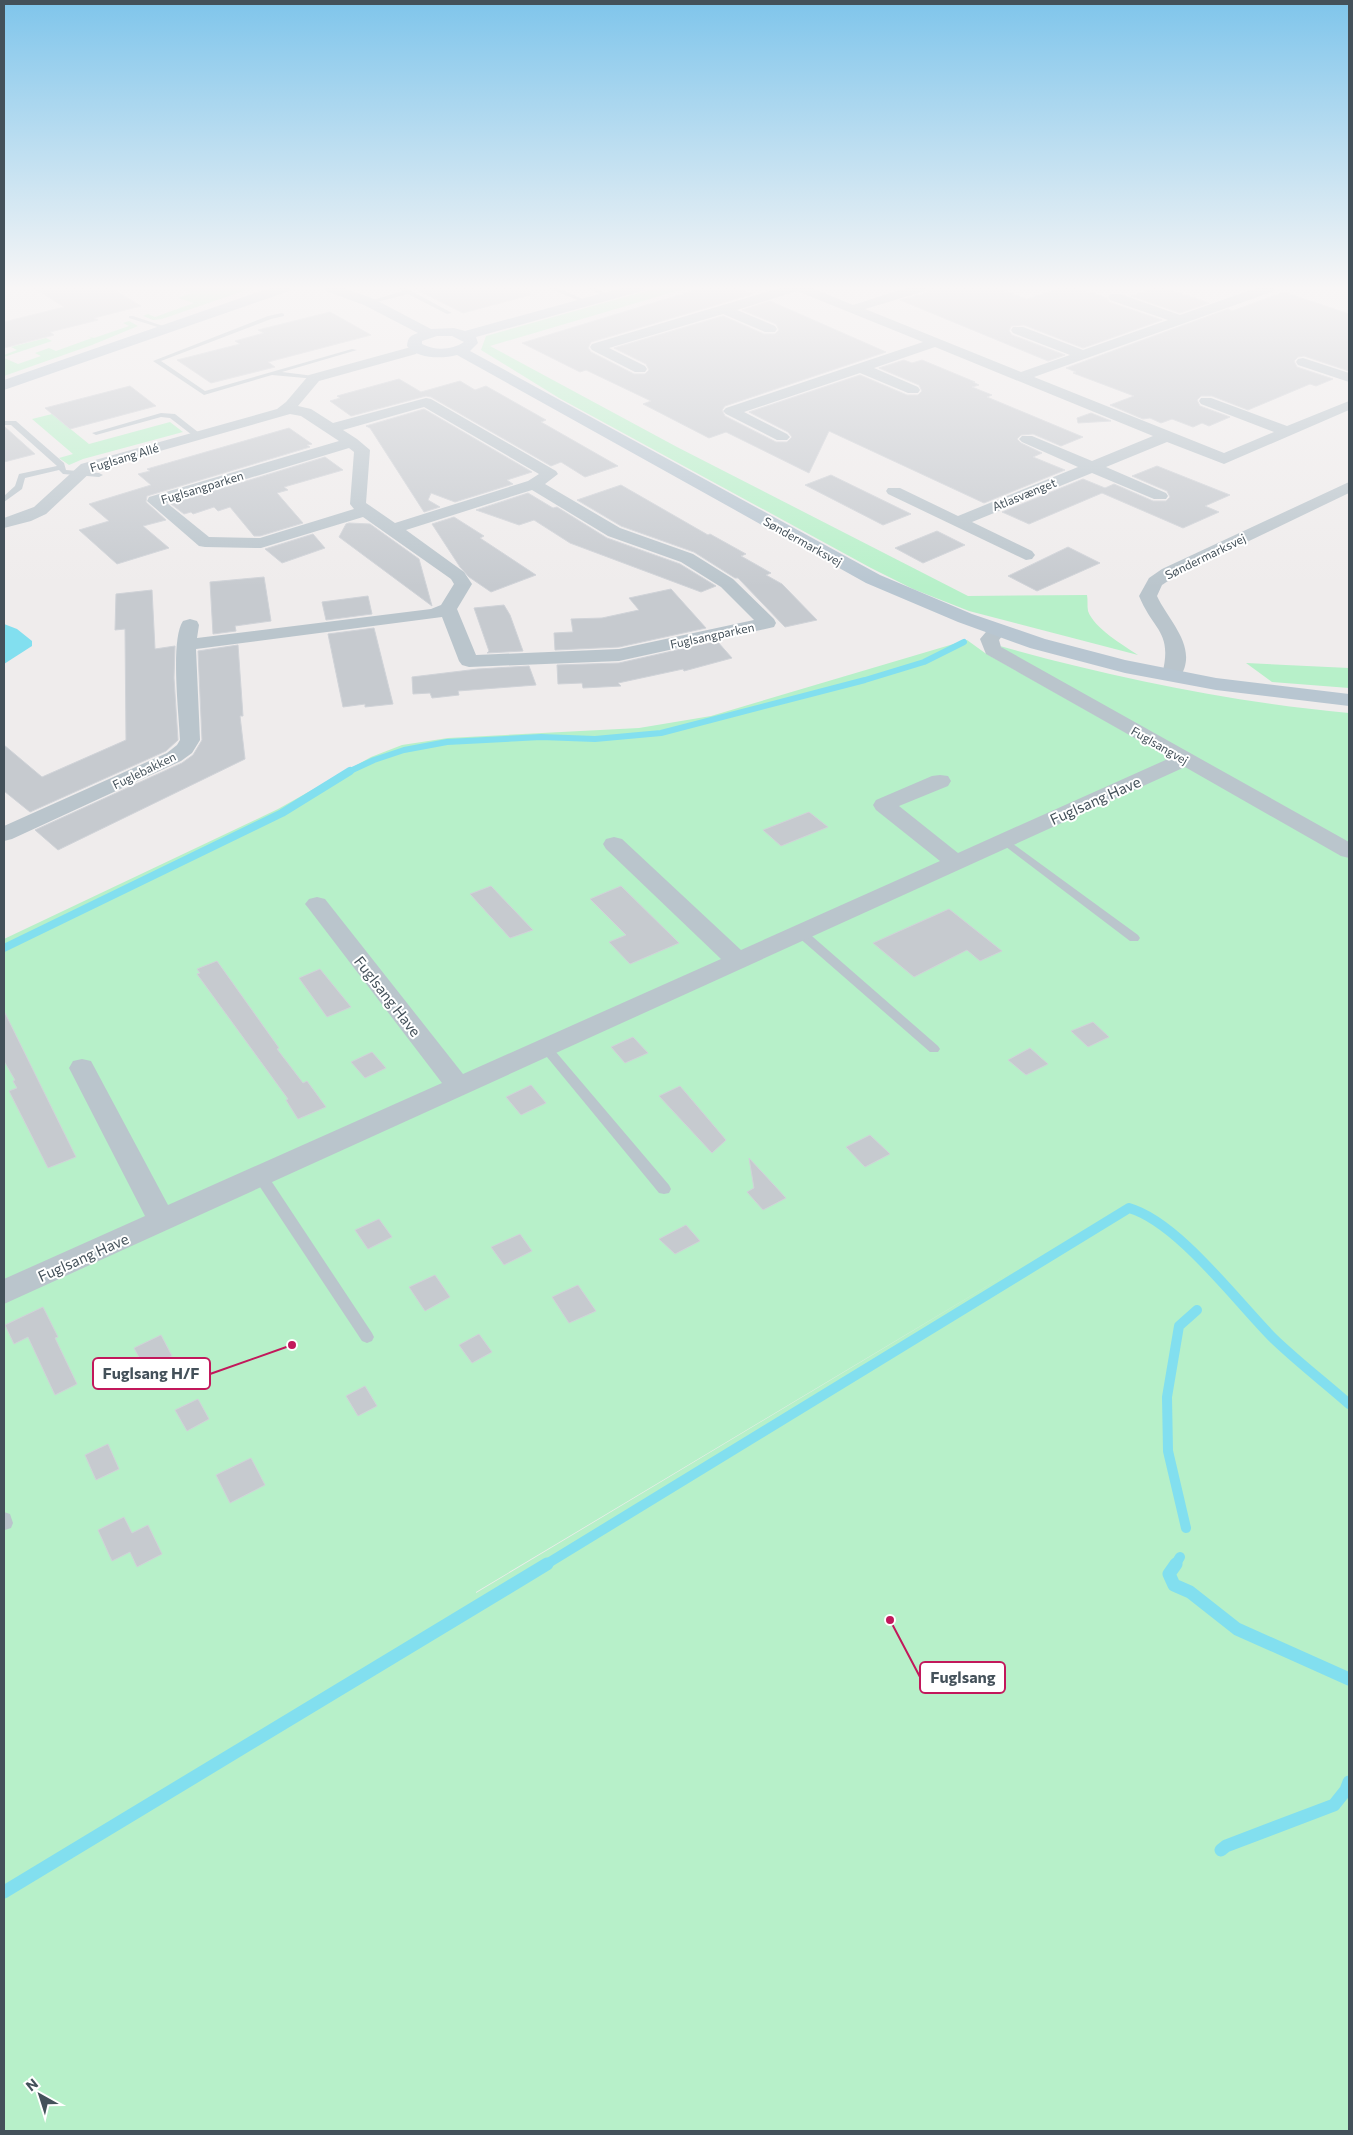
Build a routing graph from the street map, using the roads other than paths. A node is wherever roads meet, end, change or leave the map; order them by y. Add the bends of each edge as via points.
1 (196, 388) edge
2 (222, 388) edge
3 (304, 388) edge
4 (541, 388) edge
5 (802, 388) edge
6 (907, 388) edge
7 (1047, 388) edge
8 (912, 390) dead end
9 (1206, 401) dead end
10 (1349, 405) edge
11 (289, 409) junction
12 (4, 423) edge
13 (332, 428) junction
14 (1288, 432) junction
15 (96, 433) dead end
16 (199, 436) junction
17 (1167, 436) junction
18 (782, 437) dead end
19 (1027, 439) dead end
20 (352, 442) junction
21 (61, 467) junction
22 (1092, 467) junction
23 (76, 475) junction
24 (99, 475) dead end
25 (534, 484) junction
26 (1349, 487) edge
27 (894, 492) dead end
28 (1160, 496) dead end
29 (4, 500) edge
30 (365, 511) junction
31 (957, 522) junction
32 (4, 523) edge
33 (394, 529) junction
34 (1026, 556) dead end
35 (448, 609) junction
36 (998, 630) junction
37 (188, 635) joint
38 (1172, 675) junction
39 (1349, 700) edge
40 (1186, 759) junction
41 (940, 782) dead end
42 (8, 827) edge
43 (1005, 841) junction
44 (614, 844) dead end
45 (1349, 851) edge
46 (956, 863) junction
47 (317, 904) dead end
48 (801, 933) junction
49 (1134, 938) dead end
50 (738, 961) junction
51 (546, 1048) junction
52 (934, 1049) dead end
53 (82, 1068) dead end
54 (459, 1087) junction
55 (260, 1176) junction
56 (664, 1188) dead end
57 (162, 1221) junction
58 (4, 1292) edge
59 (367, 1337) dead end

1 - 2 lane via 204,393
3 - 11 street
4 - 36 street, Søndermarksvej via 873,579
5 - 18 street via 731,411
6 - 8 street
7 - 17 street
9 - 14 street
10 - 14 street
11 - 13 street via 306,412
11 - 16 street, Fuglsang Allé
12 - 21 lane via 13,423
13 - 20 street
13 - 25 street via 426,402 550,474
14 - 17 street via 1224,459
15 - 16 lane via 172,416
16 - 23 street, Fuglsang Allé via 87,467
17 - 22 street, Atlasvænget
19 - 22 street
20 - 30 street via 362,450 358,504
20 - 30 street, Fuglsangparken via 155,501 205,542 261,543
21 - 23 lane via 63,472
21 - 29 lane via 22,476 19,487
22 - 28 street
22 - 31 street, Atlasvænget
23 - 24 lane
23 - 32 street, Fuglsang Allé via 34,514
25 - 33 street
25 - 35 street, Fuglsangparken via 614,532 687,558 727,583 767,623 619,655 469,661
26 - 38 street, Søndermarksvej via 1154,582 1148,596 1152,607 1175,638 1176,660
27 - 31 street
30 - 33 street
31 - 34 street
33 - 35 street via 458,576 463,584
35 - 37 street via 434,614
36 - 38 street, Søndermarksvej via 1081,655
36 - 40 street, Fuglsangvej via 988,639 993,650
37 - 42 street, Fuglebakken via 190,740 185,749 174,757
38 - 39 street, Søndermarksvej via 1265,691
40 - 43 street, Fuglsang Have
40 - 45 street, Fuglsangvej
41 - 46 street via 884,805
43 - 46 street, Fuglsang Have
43 - 49 lane
44 - 50 street
46 - 48 street, Fuglsang Have
47 - 54 street, Fuglsang Have
48 - 50 street, Fuglsang Have
48 - 52 lane
50 - 51 street, Fuglsang Have
51 - 54 street, Fuglsang Have
51 - 56 lane
53 - 57 street
54 - 55 street, Fuglsang Have
55 - 57 street, Fuglsang Have
55 - 59 lane
57 - 58 street, Fuglsang Have

